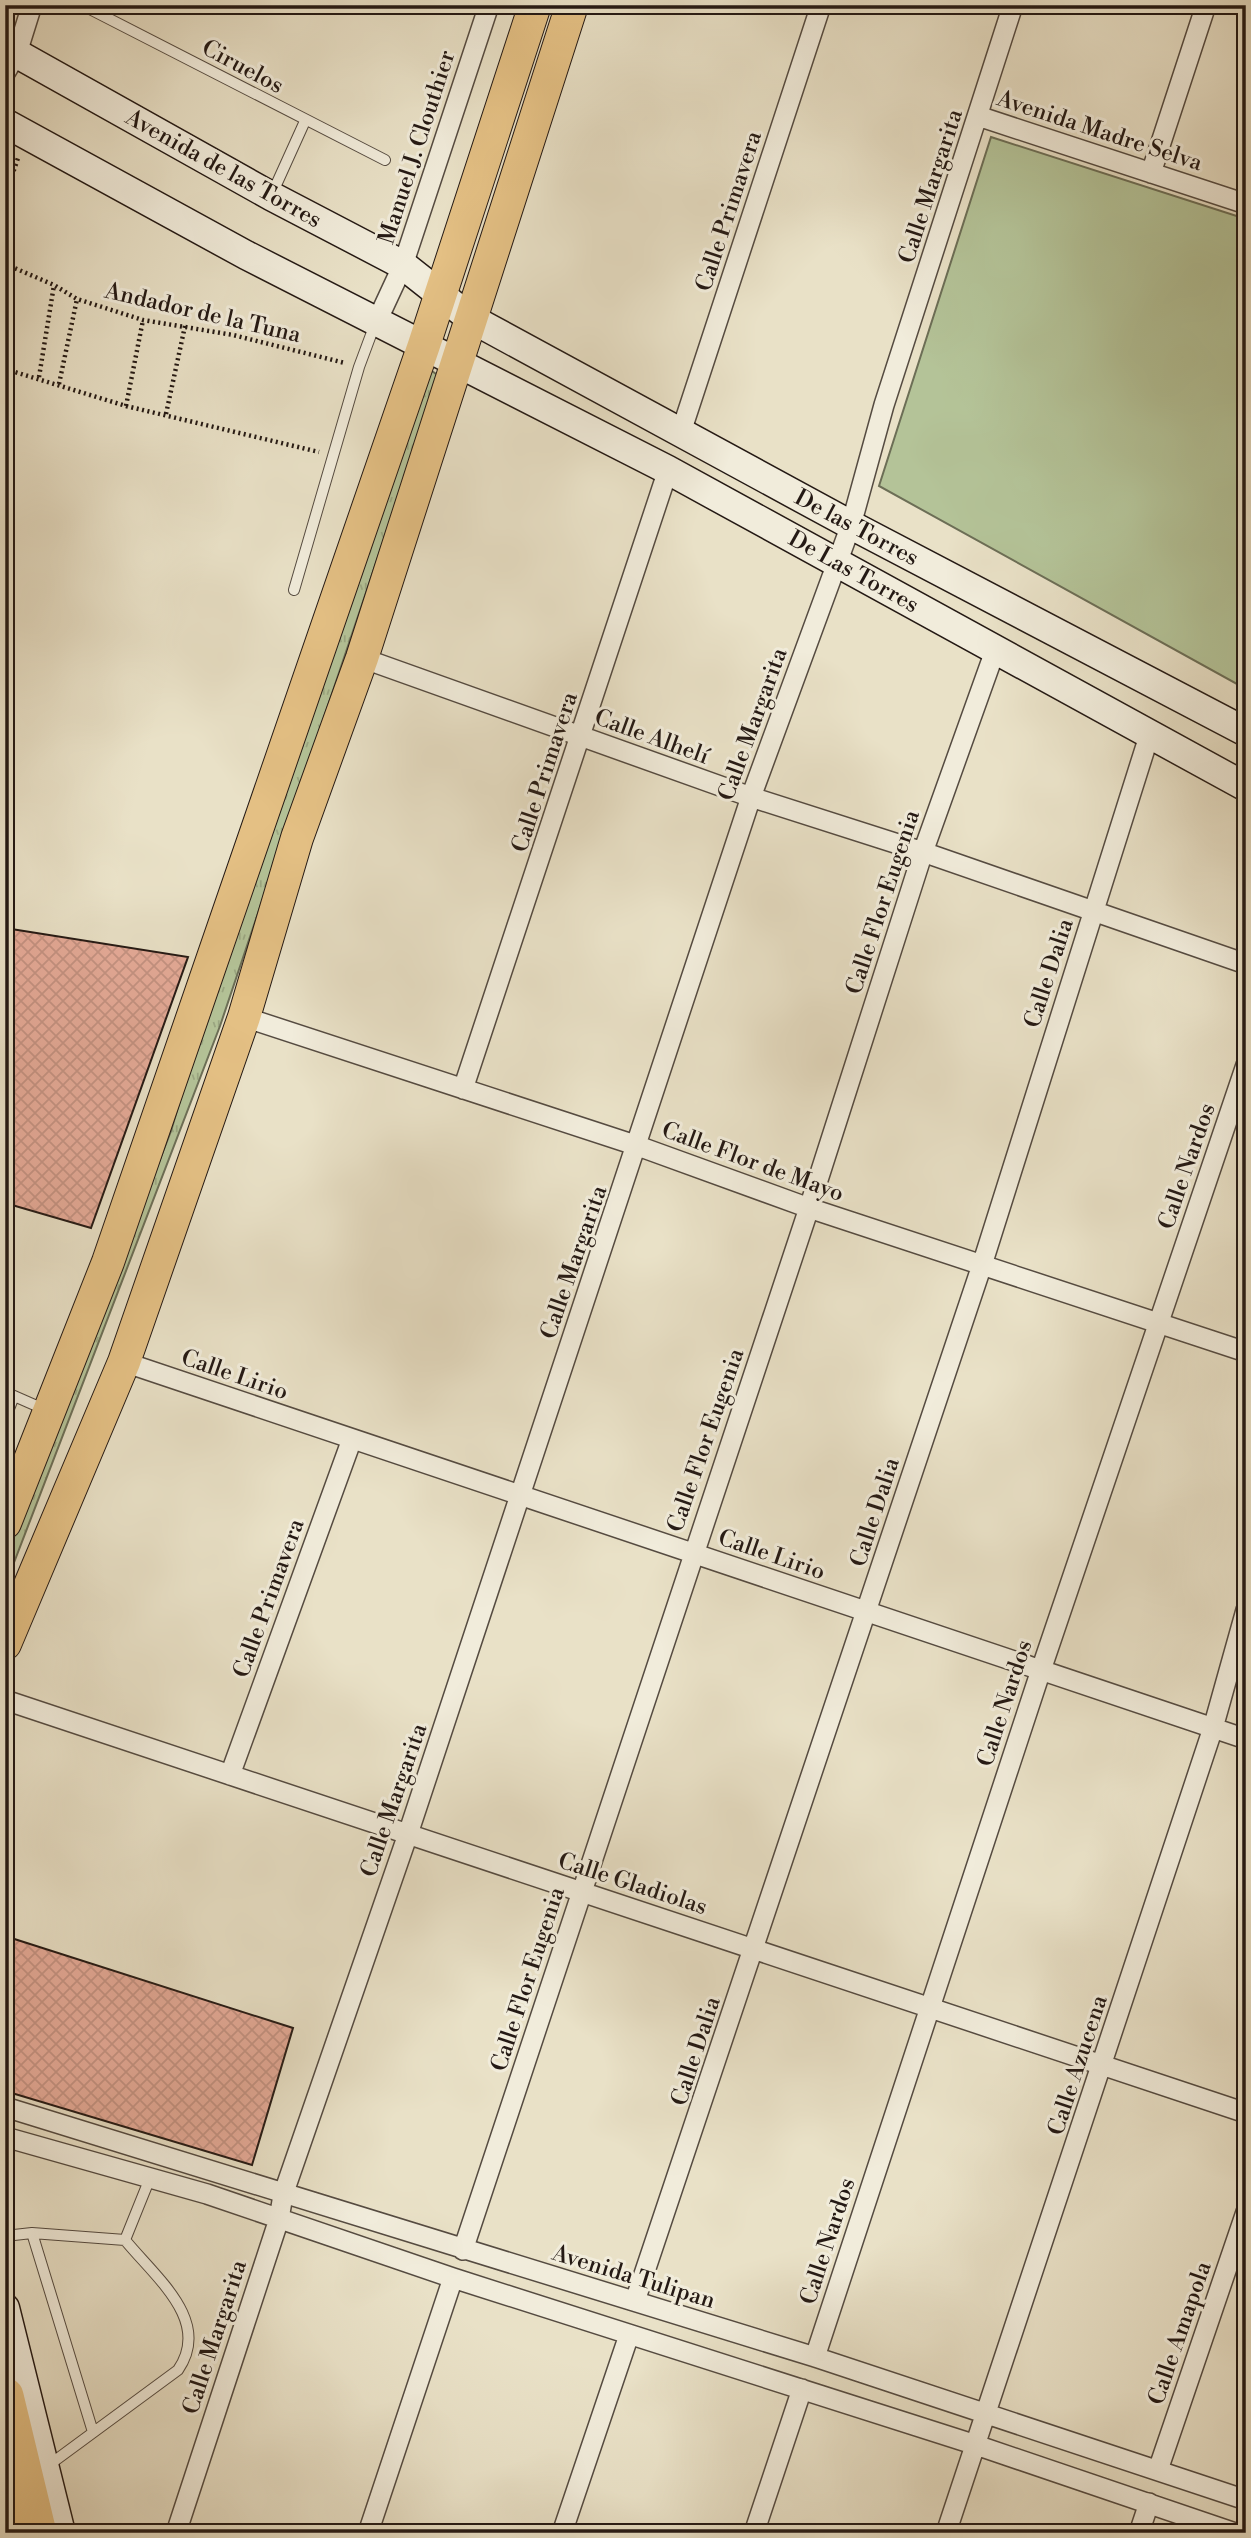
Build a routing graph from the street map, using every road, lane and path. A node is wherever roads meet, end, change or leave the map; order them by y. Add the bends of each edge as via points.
1 (32, 5) edge
2 (82, 5) edge
3 (489, 5) edge
4 (535, 5) edge
5 (572, 5) edge
6 (821, 5) edge
7 (1013, 5) edge
8 (1206, 5) edge
9 (9, 58) edge
10 (978, 116) junction
11 (305, 121) junction
12 (15, 128) edge
13 (385, 160) dead end
14 (1151, 173) junction
15 (271, 195) junction
16 (5, 197) edge
17 (1246, 204) edge
18 (5, 264) edge
19 (403, 265) junction
20 (54, 285) junction
21 (439, 294) junction
22 (77, 299) junction
23 (470, 318) junction
24 (143, 320) junction
25 (377, 321) junction
26 (185, 326) junction
27 (424, 345) junction
28 (458, 361) junction
29 (359, 367) junction
30 (5, 369) edge
31 (39, 377) junction
32 (59, 384) junction
33 (126, 407) junction
34 (166, 414) junction
35 (681, 432) junction
36 (335, 456) junction
37 (668, 470) junction
38 (851, 525) junction
39 (837, 561) junction
40 (294, 590) dead end
41 (996, 648) junction
42 (362, 658) junction
43 (1246, 732) edge
44 (1149, 736) junction
45 (582, 737) junction
46 (1246, 787) edge
47 (751, 797) junction
48 (923, 852) junction
49 (1093, 913) junction
50 (1246, 964) edge
51 (244, 1017) junction
52 (1246, 1065) edge
53 (463, 1089) junction
54 (638, 1146) junction
55 (809, 1208) junction
56 (982, 1265) junction
57 (1160, 1323) junction
58 (1246, 1352) edge
59 (124, 1362) junction
60 (10, 1394) edge
61 (50, 1412) junction
62 (5, 1419) edge
63 (352, 1439) junction
64 (521, 1495) junction
65 (9, 1504) edge
66 (692, 1553) junction
67 (1246, 1610) edge
68 (866, 1611) junction
69 (5, 1644) edge
70 (1041, 1670) junction
71 (5, 1700) edge
72 (1213, 1728) junction
73 (1246, 1739) edge
74 (230, 1775) junction
75 (408, 1834) junction
76 (582, 1892) junction
77 (754, 1949) junction
78 (929, 2007) junction
79 (1103, 2065) junction
80 (5, 2107) edge
81 (1246, 2113) edge
82 (5, 2137) edge
83 (146, 2151) junction
84 (145, 2176) junction
85 (283, 2195) junction
86 (1246, 2212) edge
87 (279, 2219) junction
88 (32, 2232) junction
89 (5, 2236) edge
90 (125, 2240) junction
91 (463, 2250) junction
92 (453, 2278) junction
93 (635, 2301) junction
94 (7, 2325) edge
95 (629, 2335) junction
96 (814, 2357) junction
97 (802, 2389) junction
98 (5, 2396) edge
99 (986, 2413) junction
100 (93, 2432) junction
101 (976, 2445) junction
102 (45, 2467) junction
103 (1158, 2470) junction
104 (1246, 2500) edge
105 (1149, 2503) junction
106 (5, 2527) edge
107 (57, 2532) edge
108 (7, 2533) edge
109 (176, 2533) edge
110 (368, 2533) edge
111 (562, 2533) edge
112 (754, 2533) edge
113 (946, 2533) edge
114 (1139, 2533) edge
115 (1235, 2533) edge

1 - 9 street
2 - 11 lane, Ciruelos
3 - 19 street, Manuel J. Clouthier
4 - 21 main road
5 - 23 main road
6 - 35 street, Calle Primavera
7 - 10 street, Calle Margarita
8 - 14 street
9 - 15 street, Avenida de las Torres
10 - 14 street, Avenida Madre Selva
10 - 38 street, Calle Margarita via 884,405
11 - 13 lane, Ciruelos
11 - 15 lane
12 - 16 path
12 - 25 street via 234,249
14 - 17 street, Avenida Madre Selva
15 - 19 street, Avenida de las Torres
18 - 20 path, Andador de la Tuna
19 - 21 street, Avenida de las Torres
19 - 25 street, Manuel J. Clouthier
20 - 22 path, Andador de la Tuna
20 - 31 path
21 - 23 street, Avenida de las Torres
21 - 27 main road
22 - 24 path, Andador de la Tuna
22 - 32 path
23 - 28 main road
23 - 35 street, De las Torres
24 - 26 path, Andador de la Tuna
24 - 33 path
25 - 27 street
25 - 29 lane
26 - 29 path, Andador de la Tuna
26 - 34 path
27 - 28 street, De Las Torres
27 - 61 main road via 112,1249
28 - 37 street, De Las Torres
28 - 42 main road
29 - 36 lane
30 - 31 path
31 - 32 path
32 - 33 path
33 - 34 path
34 - 36 path
35 - 38 street, De las Torres
36 - 40 lane
37 - 39 street, De Las Torres
37 - 45 street, Calle Primavera
38 - 39 street, Calle Margarita
38 - 43 street, De las Torres
39 - 41 street, De Las Torres
39 - 47 street, Calle Margarita
41 - 44 street, De Las Torres
41 - 48 street, Calle Flor Eugenia
42 - 45 street, Calle Alhelí
42 - 51 main road via 298,838
44 - 46 street, De Las Torres
44 - 49 street, Calle Dalia
45 - 47 street, Calle Alhelí
45 - 53 street, Calle Primavera
47 - 48 street, Calle Alhelí
47 - 54 street, Calle Margarita
48 - 49 street, Calle Alhelí
48 - 55 street, Calle Flor Eugenia
49 - 50 street, Calle Alhelí
49 - 56 street, Calle Dalia
51 - 53 street, Calle Flor de Mayo
51 - 59 main road
52 - 57 street, Calle Nardos
53 - 54 street, Calle Flor de Mayo
54 - 55 street, Calle Flor de Mayo
54 - 64 street, Calle Margarita
55 - 56 street, Calle Flor de Mayo
55 - 66 street, Calle Flor Eugenia
56 - 57 street, Calle Flor de Mayo
56 - 68 street, Calle Dalia
57 - 58 street, Calle Flor de Mayo
57 - 70 street, Calle Nardos
59 - 63 street, Calle Lirio
59 - 69 main road
60 - 61 lane
60 - 62 lane
61 - 65 main road
63 - 64 street, Calle Lirio
63 - 74 street, Calle Primavera
64 - 66 street, Calle Lirio
64 - 75 street, Calle Margarita
66 - 68 street, Calle Lirio
66 - 76 street, Calle Flor Eugenia
67 - 72 street, Calle Azucena
68 - 70 street, Calle Lirio
68 - 77 street, Calle Dalia
70 - 72 street, Calle Lirio
70 - 78 street, Calle Nardos
71 - 74 street, Calle Gladiolas
72 - 73 street, Calle Lirio
72 - 79 street, Calle Azucena
74 - 75 street, Calle Gladiolas
75 - 76 street, Calle Gladiolas
75 - 85 street, Calle Margarita
76 - 77 street, Calle Gladiolas
76 - 91 street, Calle Flor Eugenia
77 - 78 street, Calle Gladiolas
77 - 93 street, Calle Dalia
78 - 79 street, Calle Gladiolas
78 - 96 street, Calle Nardos
79 - 81 street, Calle Gladiolas
79 - 99 street, Calle Azucena
80 - 83 street, Avenida Tulipan
82 - 84 street
83 - 84 street
83 - 85 street, Avenida Tulipan
84 - 87 street
84 - 90 lane
85 - 87 street, Calle Margarita
85 - 91 street, Avenida Tulipan
86 - 103 street, Calle Amapola
87 - 92 street
87 - 109 street, Calle Margarita
88 - 89 lane
88 - 90 lane
88 - 100 lane
90 - 100 lane via 186,2315 191,2332 188,2355 178,2370
91 - 93 street, Avenida Tulipan
92 - 95 street
92 - 110 street
93 - 96 street, Avenida Tulipan
94 - 102 street
95 - 97 street
95 - 111 street
96 - 99 street, Avenida Tulipan
97 - 101 street
97 - 112 street
98 - 107 highway
99 - 101 street, Calle Azucena
99 - 103 street, Avenida Tulipan
100 - 102 lane
101 - 105 street
101 - 113 street, Calle Azucena
102 - 107 street
103 - 104 street, Avenida Tulipan
105 - 114 street
105 - 115 street
106 - 108 highway

